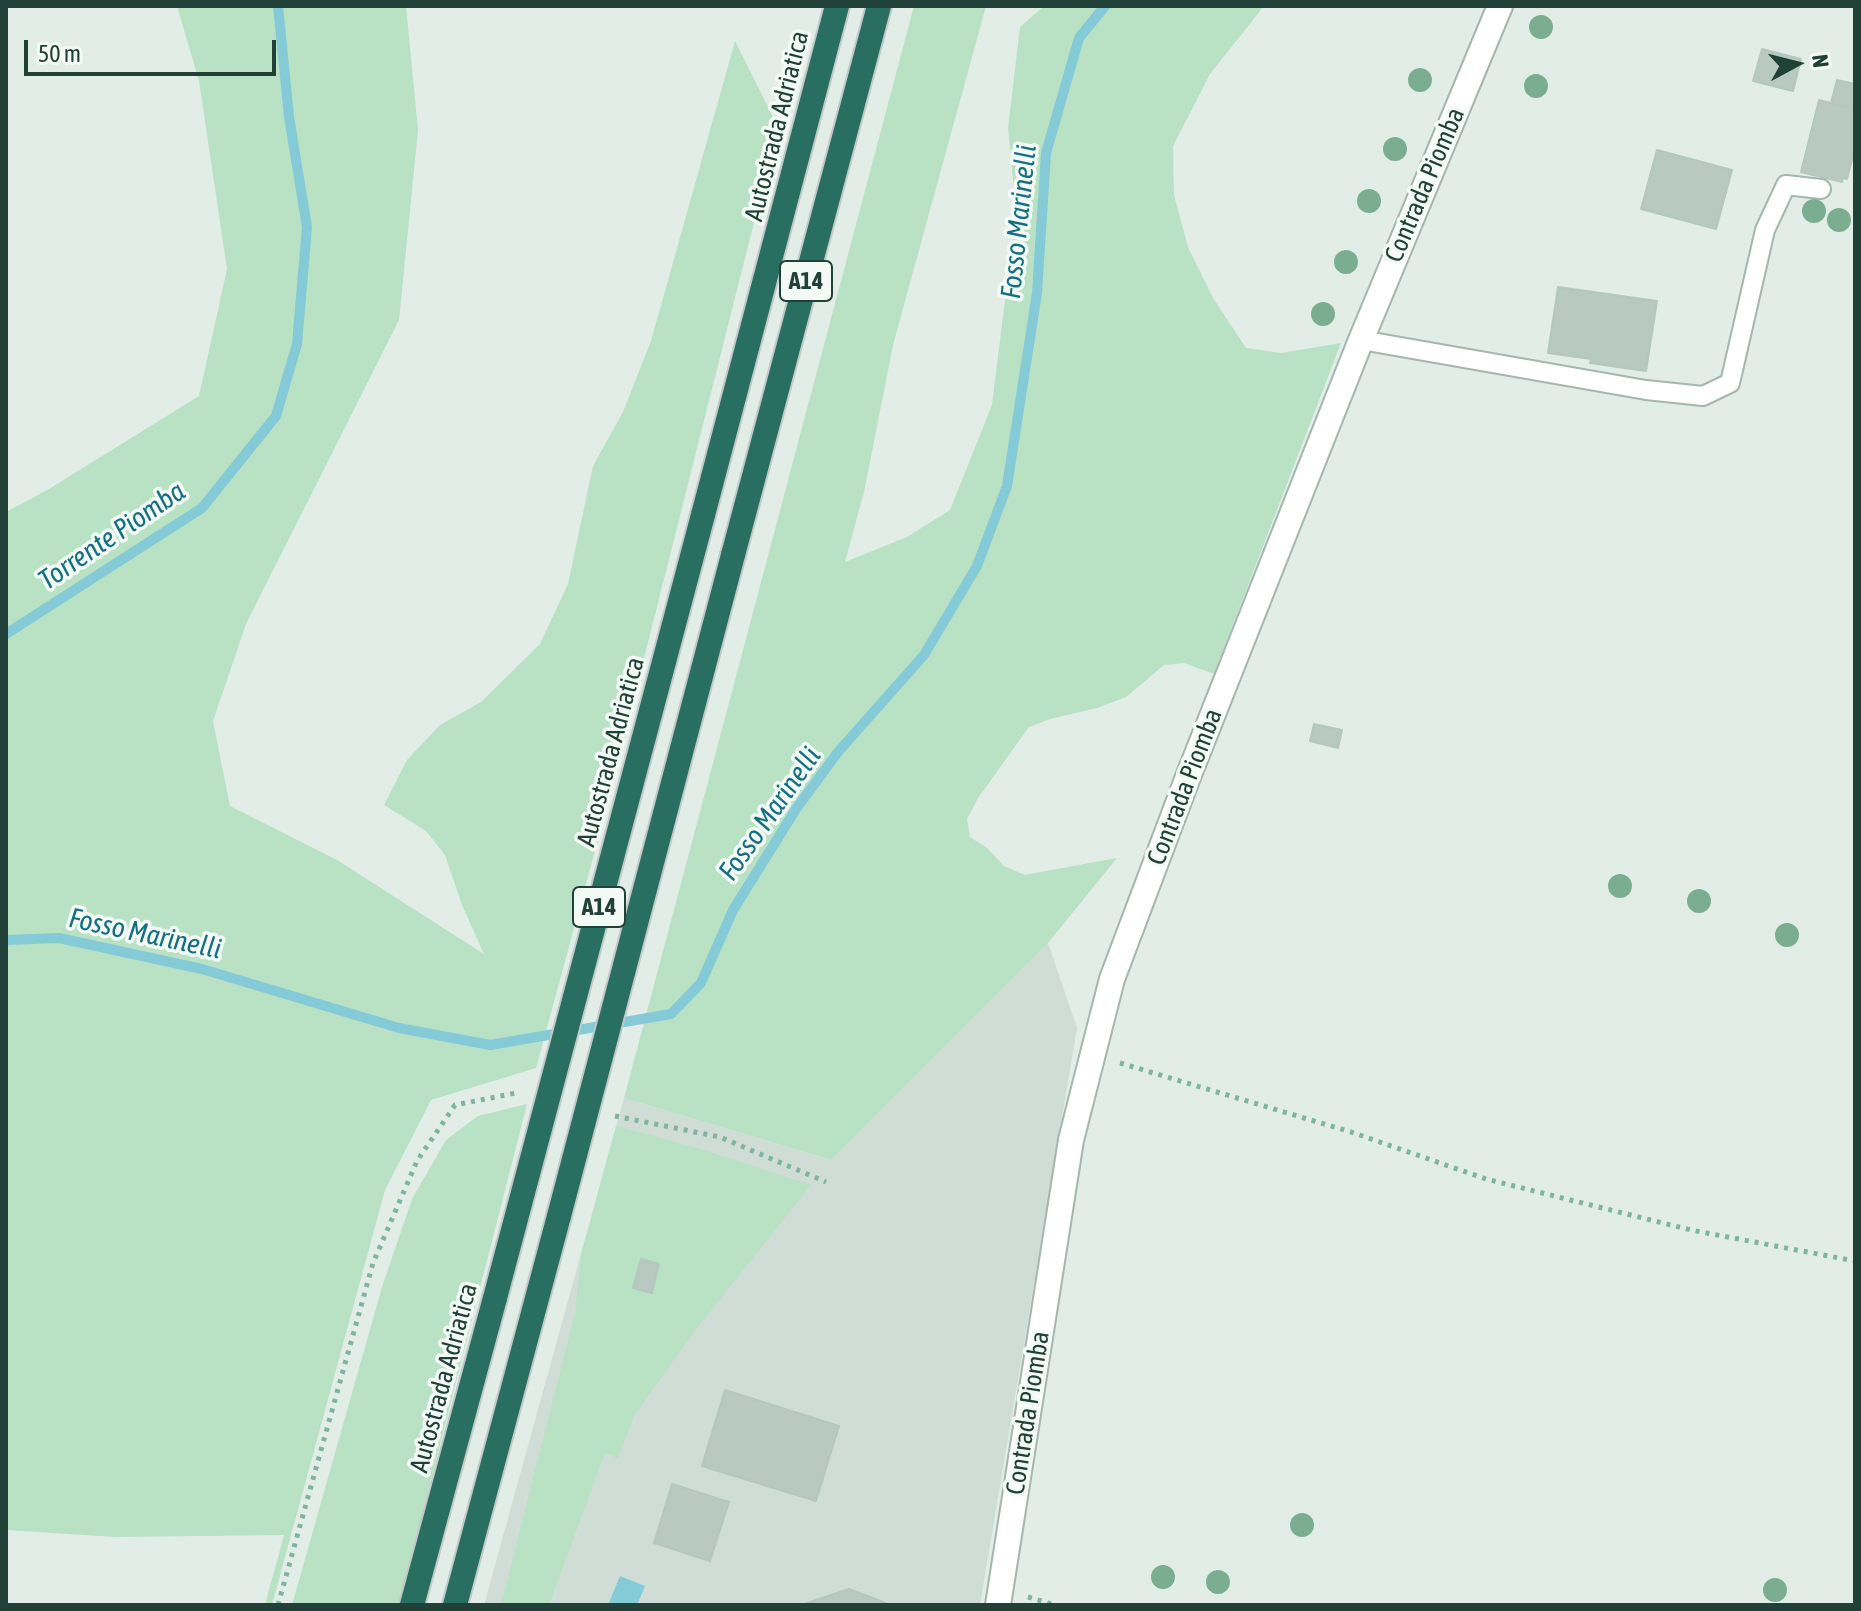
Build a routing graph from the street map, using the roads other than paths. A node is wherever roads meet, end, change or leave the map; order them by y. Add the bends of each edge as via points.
1 (837, 6) edge
2 (879, 6) edge
3 (1500, 6) edge
4 (1821, 189) dead end
5 (1361, 340) junction
6 (412, 1605) edge
7 (455, 1605) edge
8 (998, 1605) edge

1 - 6 highway, Autostrada Adriatica / A14, bridge
2 - 7 highway, A14, bridge
3 - 5 street, Contrada Piomba
4 - 5 lane via 1786,185 1765,230 1730,383 1703,396
5 - 8 street, Contrada Piomba via 1112,979 1071,1140

